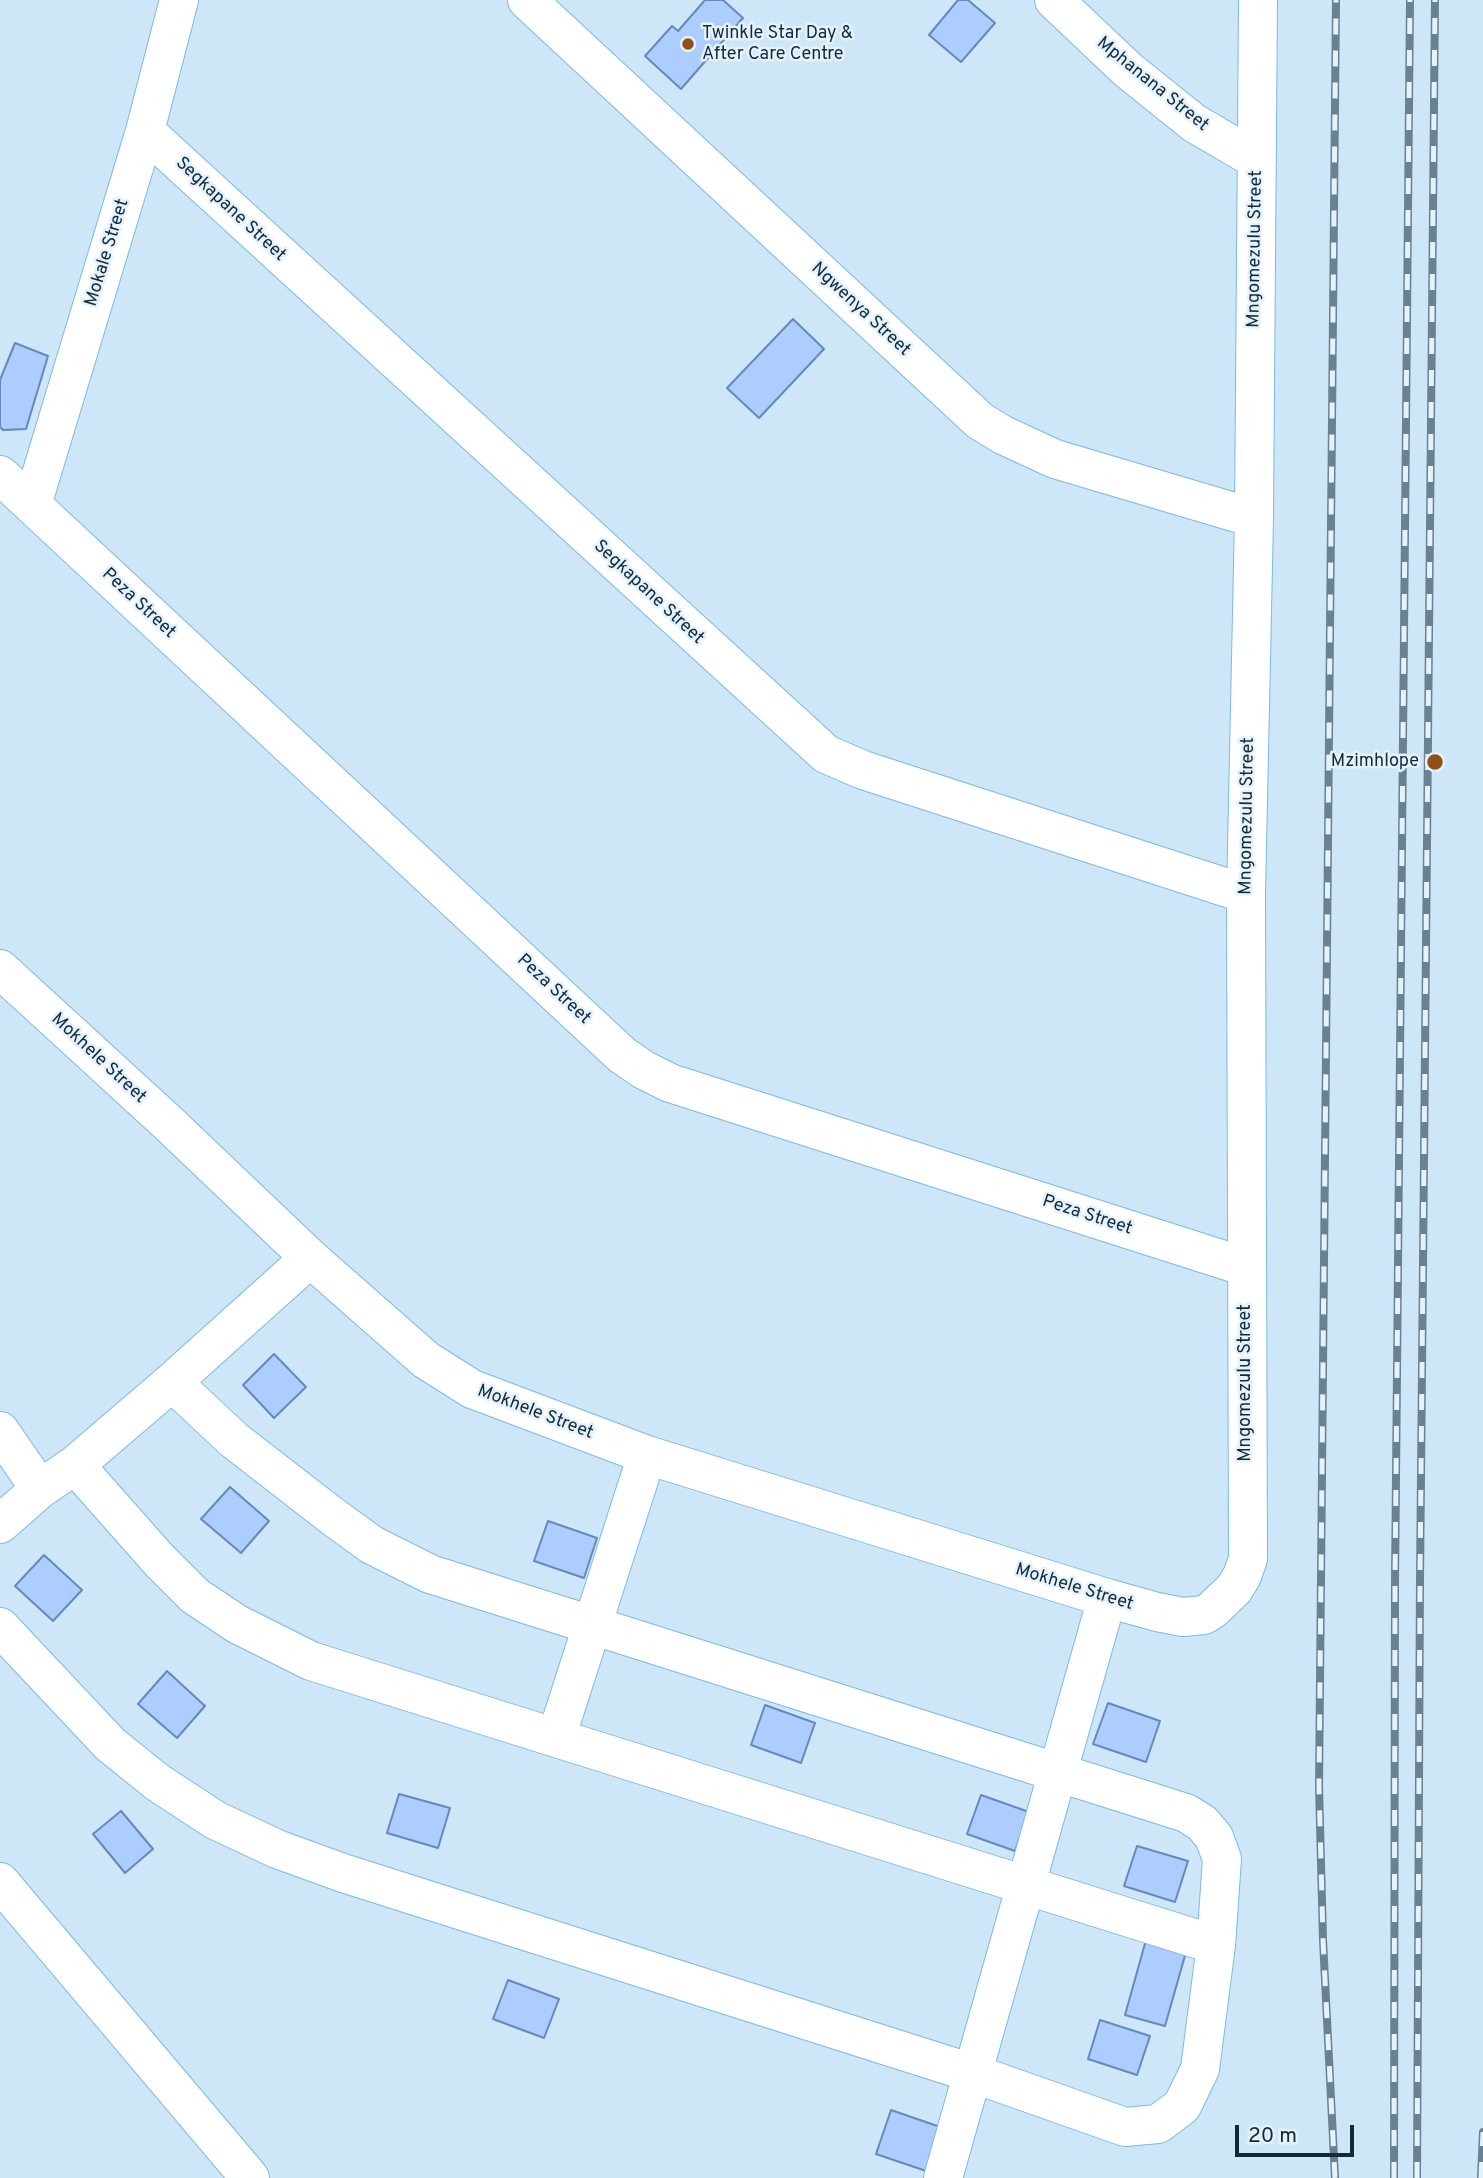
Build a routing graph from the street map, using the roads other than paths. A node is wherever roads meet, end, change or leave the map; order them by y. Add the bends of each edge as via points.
1 (178, 0) edge
2 (527, 0) edge
3 (1054, 0) edge
4 (1258, 0) edge
5 (145, 131) junction
6 (1257, 160) junction
7 (0, 475) edge
8 (32, 505) junction
9 (1254, 518) junction
10 (1246, 894) junction
11 (0, 969) edge
12 (310, 1258) junction
13 (1246, 1267) junction
14 (172, 1382) junction
15 (0, 1431) edge
16 (647, 1455) junction
17 (75, 1465) junction
18 (40, 1489) junction
19 (0, 1524) edge
20 (1107, 1598) junction
21 (1204, 1615) joint
22 (592, 1626) junction
23 (0, 1627) edge
24 (556, 1738) junction
25 (1058, 1773) junction
26 (1, 1885) edge
27 (1026, 1887) junction
28 (1216, 1945) junction
29 (972, 2073) junction
30 (250, 2178) edge
31 (943, 2178) edge

1 - 5 street, Mokale Street
2 - 9 street, Ngwenya Street via 980,421 1055,458
3 - 6 street, Mphanana Street via 1128,70 1194,123
4 - 6 street, Mngomezulu Street
5 - 8 street, Mokale Street
5 - 10 street, Segkapane Street via 826,754 873,774
6 - 9 street, Mngomezulu Street
7 - 8 street, Peza Street
8 - 13 street, Peza Street via 622,1055 644,1070 670,1083
9 - 10 street, Mngomezulu Street
10 - 13 street, Mngomezulu Street
11 - 12 street, Mokhele Street
12 - 14 street
12 - 16 street, Mokhele Street via 426,1360 456,1380
13 - 21 street, Mngomezulu Street via 1248,1559 1234,1589
14 - 17 street
14 - 22 street via 234,1440 372,1545 430,1574
15 - 18 street
16 - 20 street, Mokhele Street
16 - 22 street
17 - 18 street
17 - 24 street via 195,1596 237,1624 311,1661
18 - 19 street
20 - 21 street, Mokhele Street via 1170,1615
20 - 25 street
22 - 24 street
22 - 25 street
23 - 29 street via 110,1744 157,1782 215,1820 277,1849
24 - 27 street
25 - 27 street
25 - 28 street via 1186,1813 1202,1823 1214,1837 1222,1859
26 - 30 street
27 - 28 street
27 - 29 street
28 - 29 street via 1200,2069 1182,2106 1158,2124 1125,2127
29 - 31 street

